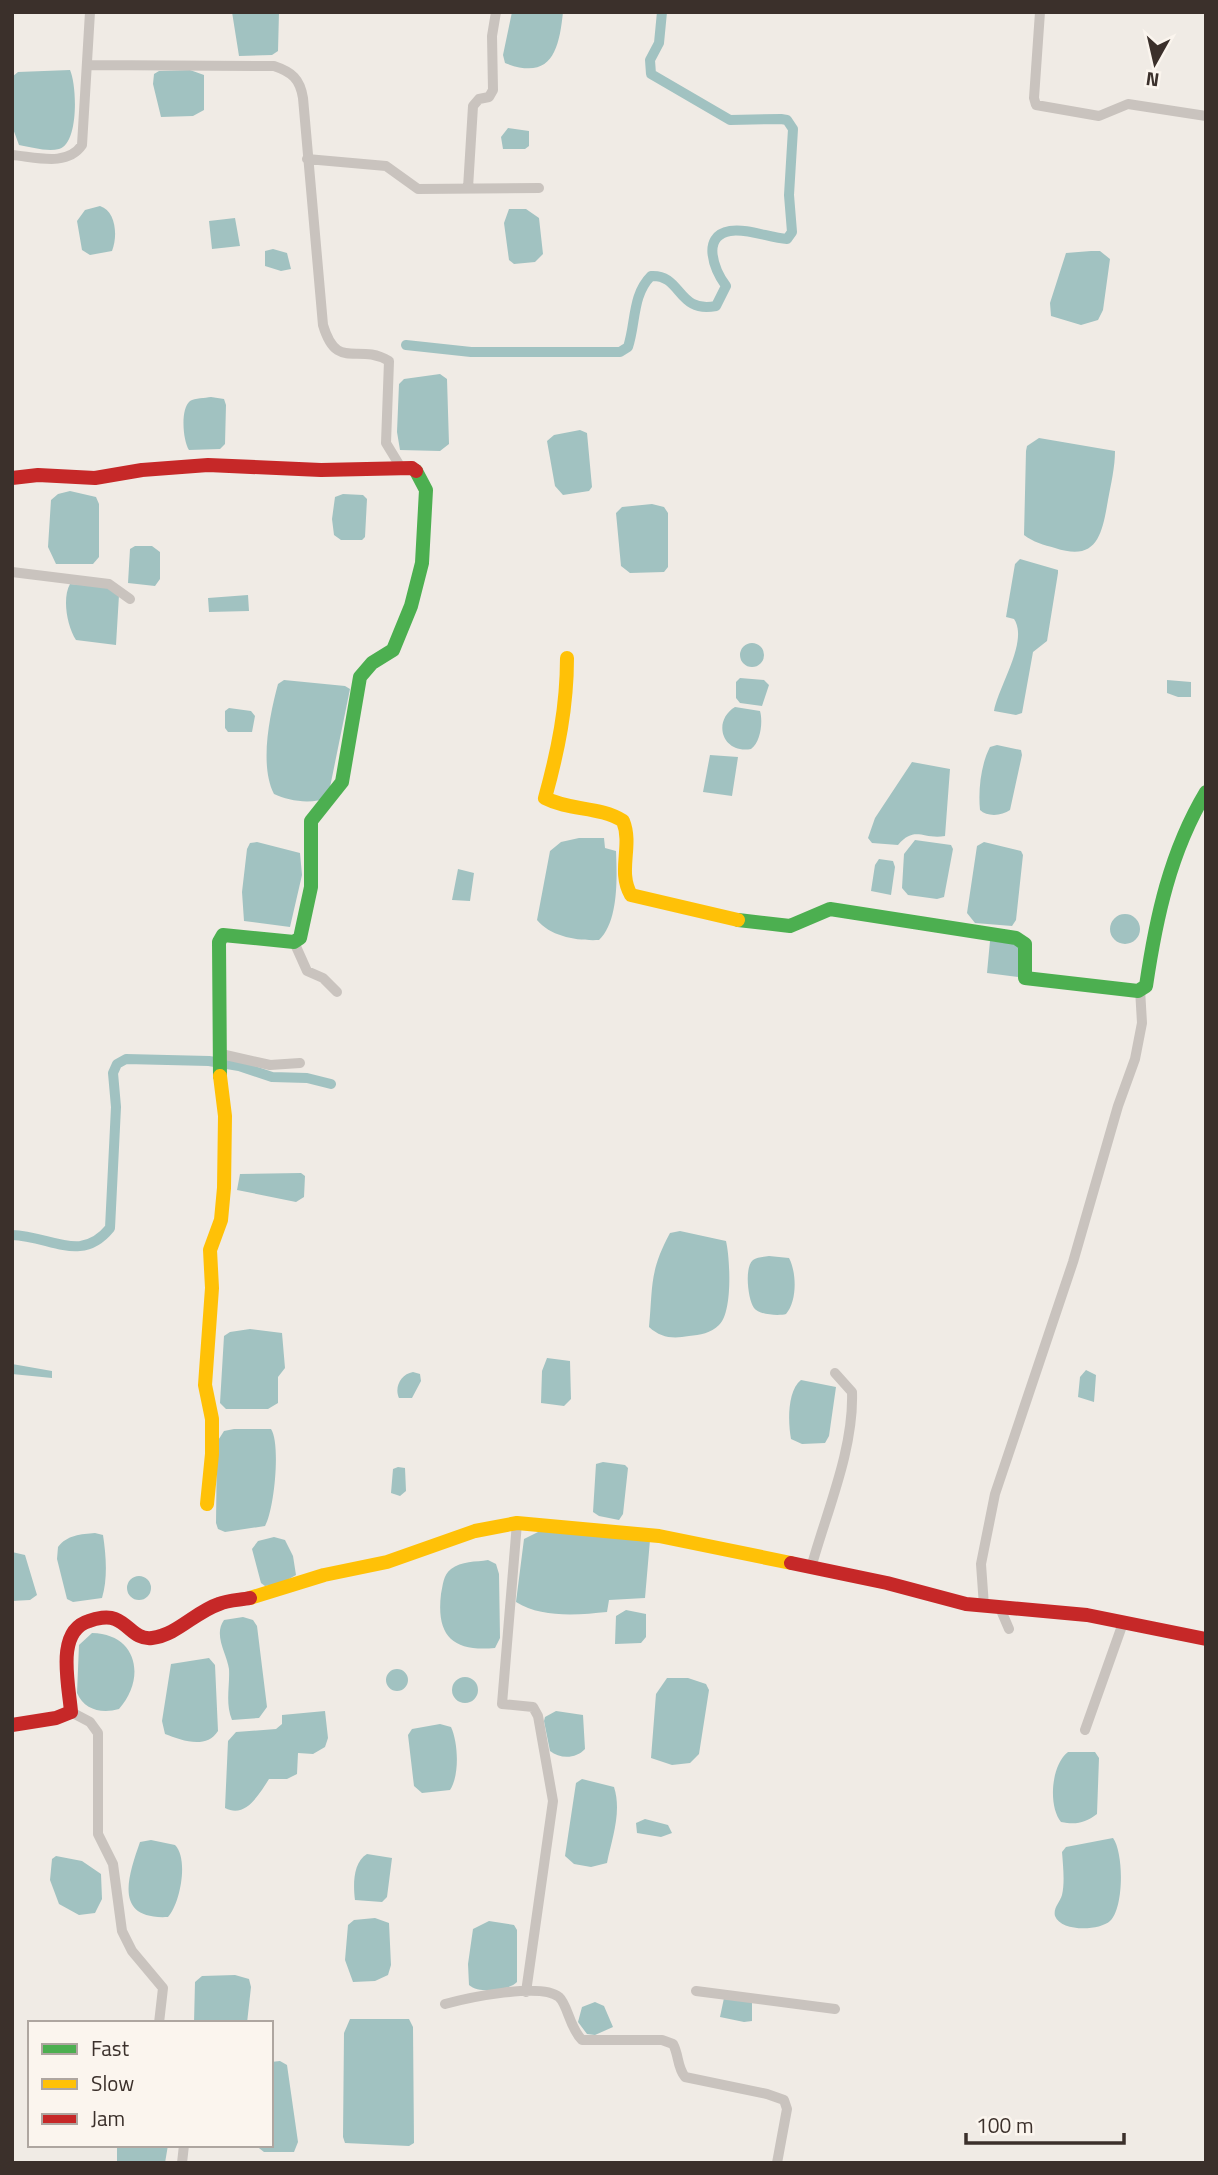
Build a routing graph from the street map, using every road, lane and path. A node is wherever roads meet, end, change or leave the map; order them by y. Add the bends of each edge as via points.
1 (90, 12) edge
2 (496, 12) edge
3 (1040, 12) edge
4 (88, 65) junction
5 (1206, 116) edge
6 (12, 155) edge
7 (307, 159) junction
8 (468, 188) junction
9 (539, 188) dead end
10 (400, 466) junction
11 (12, 478) edge
12 (12, 572) edge
13 (130, 599) dead end
14 (567, 658) dead end
15 (1206, 792) edge
16 (295, 942) junction
17 (1140, 989) junction
18 (337, 992) dead end
19 (221, 1055) junction
20 (300, 1063) dead end
21 (835, 1373) dead end
22 (207, 1504) dead end
23 (517, 1523) junction
24 (811, 1568) junction
25 (984, 1606) junction
26 (1000, 1608) junction
27 (1123, 1623) junction
28 (1010, 1629) dead end
29 (1206, 1639) edge
30 (71, 1712) junction
31 (12, 1725) edge
32 (1085, 1730) dead end
33 (696, 1991) dead end
34 (526, 1992) junction
35 (445, 2004) dead end
36 (835, 2009) dead end
37 (159, 2021) edge
38 (777, 2163) edge

1 - 4 street
2 - 8 street via 493,90 473,106
3 - 5 street via 1036,105 1099,116 1128,104
4 - 6 street via 86,122 75,156
4 - 7 street via 274,66 290,71 301,86
7 - 8 street via 386,166 418,189
7 - 10 street via 328,343 337,351 378,355 388,361 385,436
8 - 9 street
10 - 11 street via 321,470 208,465 95,478
10 - 16 street via 420,475 426,490 422,563 393,650 360,677 336,796 311,821 311,887 306,921
12 - 13 street via 109,584
14 - 17 street via 561,740 545,798 557,806 606,813 623,821 626,882 631,895 778,926 830,909 1016,938 1025,944 1025,978
15 - 17 street via 1184,833 1169,878 1146,986
16 - 18 street via 307,971
16 - 19 street via 223,935 219,942
17 - 25 street via 1142,1023 1135,1059 995,1494 981,1564
19 - 20 street via 270,1065
19 - 22 street via 224,1188 221,1220 210,1250 205,1385 212,1419 212,1454
21 - 24 street via 852,1392 850,1415
23 - 24 street via 659,1536
23 - 30 street via 475,1531 387,1562 324,1575 271,1594 218,1604 153,1639 141,1638 115,1619 81,1623 71,1633 67,1649
23 - 34 street via 502,1704 533,1707 538,1716 553,1801
24 - 25 street
25 - 26 street
26 - 27 street via 1063,1612
26 - 28 street
27 - 29 street
27 - 32 street
30 - 31 street
30 - 37 street via 90,1721 98,1733 98,1834 113,1864 122,1931 132,1951 163,1987
33 - 36 street
34 - 35 street
34 - 38 street via 558,1995 573,2032 582,2040 662,2040 673,2044 680,2055 680,2071 685,2077 784,2100 787,2109

